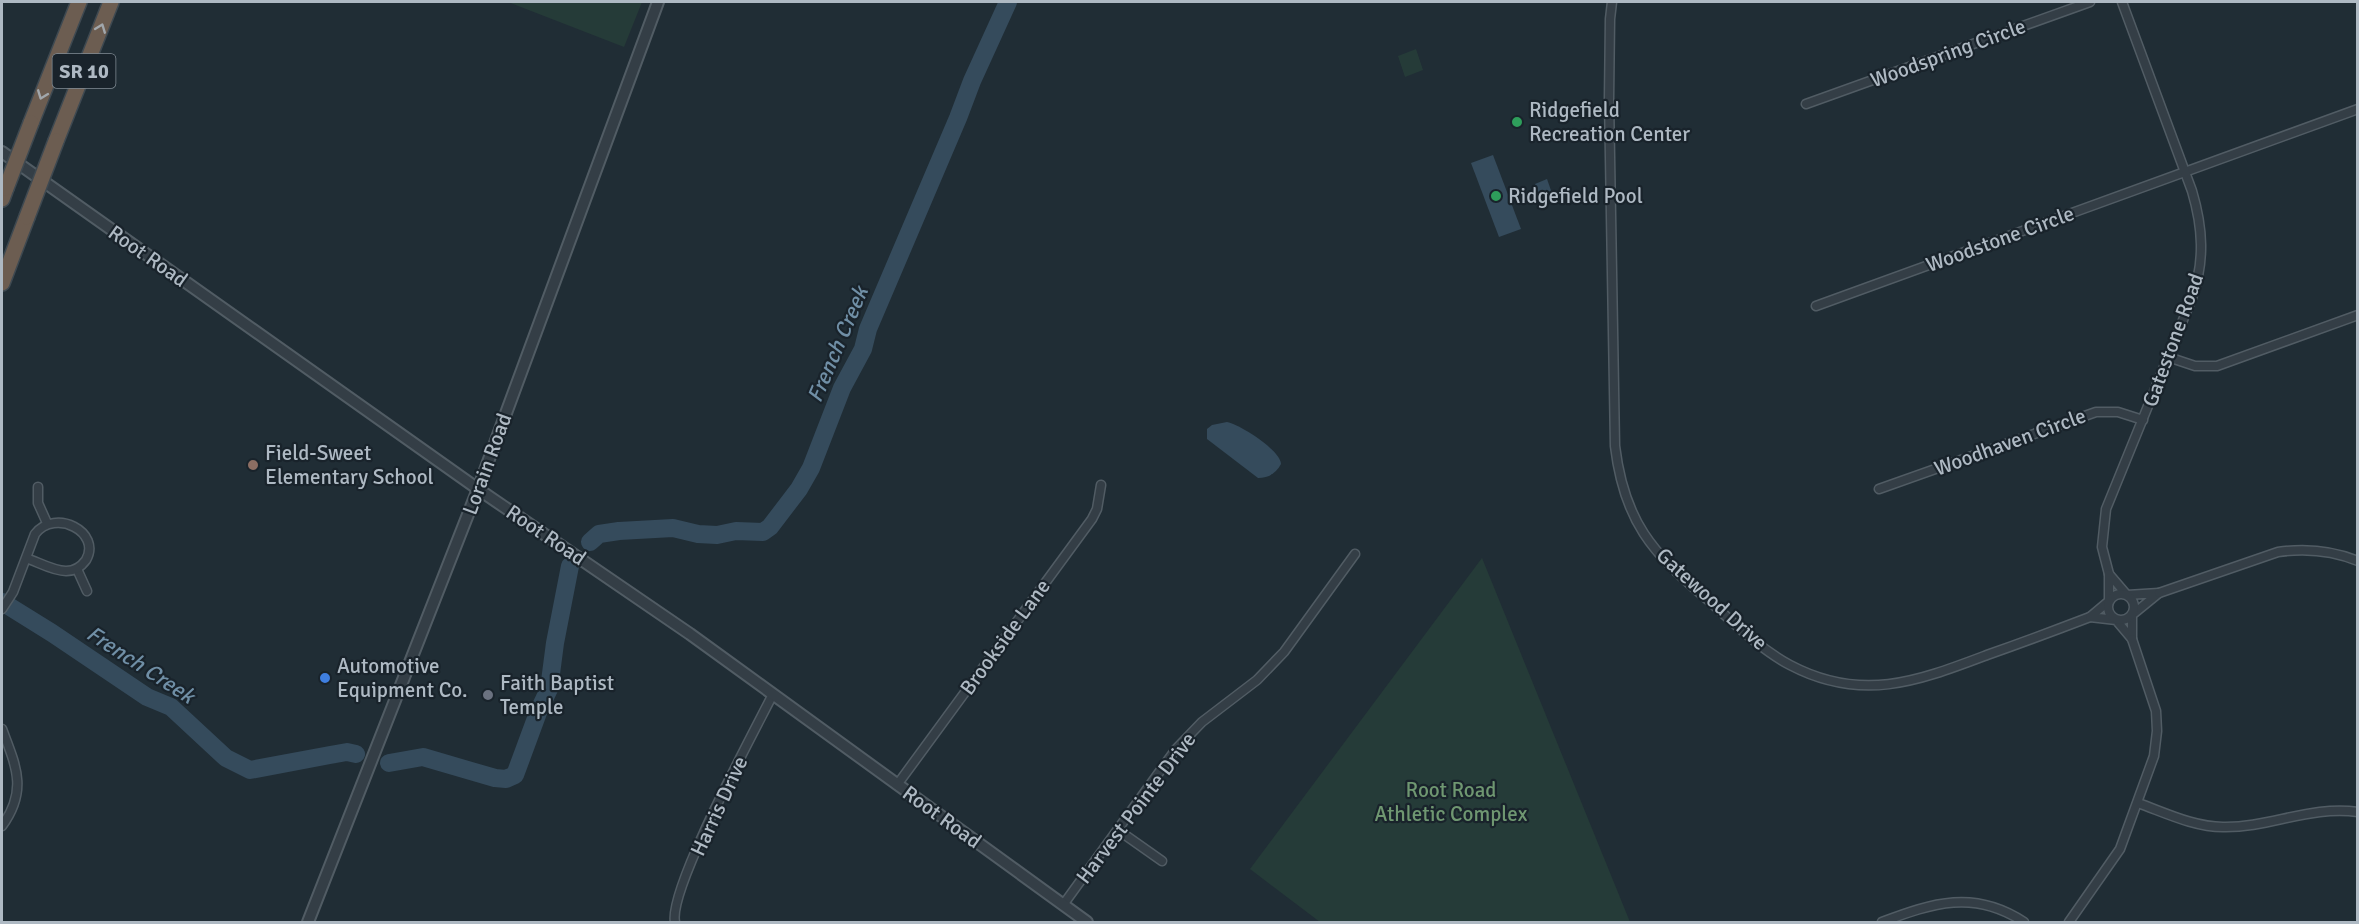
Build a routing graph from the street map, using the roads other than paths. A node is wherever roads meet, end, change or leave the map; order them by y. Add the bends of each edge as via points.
1 (79, 2) edge
2 (111, 2) edge
3 (658, 2) edge
4 (1612, 2) edge
5 (2090, 2) edge
6 (2122, 2) edge
7 (1806, 104) dead end
8 (2358, 109) edge
9 (2, 152) edge
10 (2185, 172) junction
11 (4, 193) edge
12 (2, 283) edge
13 (1816, 306) dead end
14 (2358, 315) edge
15 (2168, 357) junction
16 (2143, 420) junction
17 (1101, 485) dead end
18 (38, 487) dead end
19 (478, 489) junction
20 (1879, 489) dead end
21 (47, 523) junction
22 (1355, 554) dead end
23 (26, 558) junction
24 (2358, 561) edge
25 (77, 569) junction
26 (2109, 574) junction
27 (87, 591) dead end
28 (2159, 593) junction
29 (2127, 595) junction
30 (2109, 601) junction
31 (2, 609) edge
32 (2132, 615) junction
33 (2090, 617) junction
34 (2116, 620) junction
35 (2132, 639) junction
36 (773, 694) junction
37 (2, 729) edge
38 (897, 785) junction
39 (2138, 803) junction
40 (2358, 812) edge
41 (2, 826) edge
42 (1118, 830) junction
43 (1161, 861) dead end
44 (1063, 905) junction
45 (308, 922) edge
46 (675, 922) edge
47 (1087, 922) edge
48 (1882, 922) edge
49 (2024, 922) edge
50 (2069, 922) edge

1 -> 11 highway, SR 10, bridge
12 -> 2 highway, SR 10, bridge
3 - 19 street, Lorain Road
4 - 33 street, Gatewood Drive via 1609,99 1615,446 1625,496 1650,544 1679,576 1779,659 1815,676 1844,683 1886,685 1919,680
5 - 7 street, Woodspring Circle
6 - 10 street, Gatestone Road
8 - 10 street, Woodstone Circle
9 - 19 street, Root Road
10 - 13 street, Woodstone Circle
10 - 15 street, Gatestone Road via 2201,224 2202,260
14 - 15 street via 2217,366 2195,366
15 - 16 street, Gatestone Road
16 - 20 street, Woodhaven Circle via 2118,411 2096,411
16 - 26 street, Gatestone Road via 2104,518 2102,547
17 - 38 street, Brookside Lane via 1092,519
18 - 21 street via 38,503
19 - 36 street, Root Road
19 - 45 street, Lorain Road
21 - 23 street via 35,534
21 - 25 street via 61,522 85,535 89,550
22 - 42 street, Harvest Pointe Drive via 1284,652 1257,680 1184,740
23 - 25 street via 62,571
23 - 31 street
24 - 28 street via 2324,551 2278,552
25 - 27 street
26 - 29 street, Gatestone Road
26 - 30 street, Gatestone Road
28 - 29 street
28 - 32 street
29 - 30 street via 2118,594
29 - 32 street via 2133,602
30 - 33 street, Gatewood Drive
30 - 34 street via 2108,611
32 - 34 street
32 - 35 street
33 - 34 street, Gatewood Drive
34 - 35 street
35 - 39 street via 2152,695 2157,731 2154,756
36 - 38 street, Root Road
36 - 46 street, Harris Drive via 699,843 675,909
37 - 41 street via 18,778 12,808
38 - 44 street, Root Road
39 - 40 street via 2216,827 2245,826 2328,810
39 - 50 street via 2115,859
42 - 43 street
42 - 44 street, Harvest Pointe Drive
44 - 47 street, Root Road
48 - 49 street via 1932,905 1968,902 2000,909

